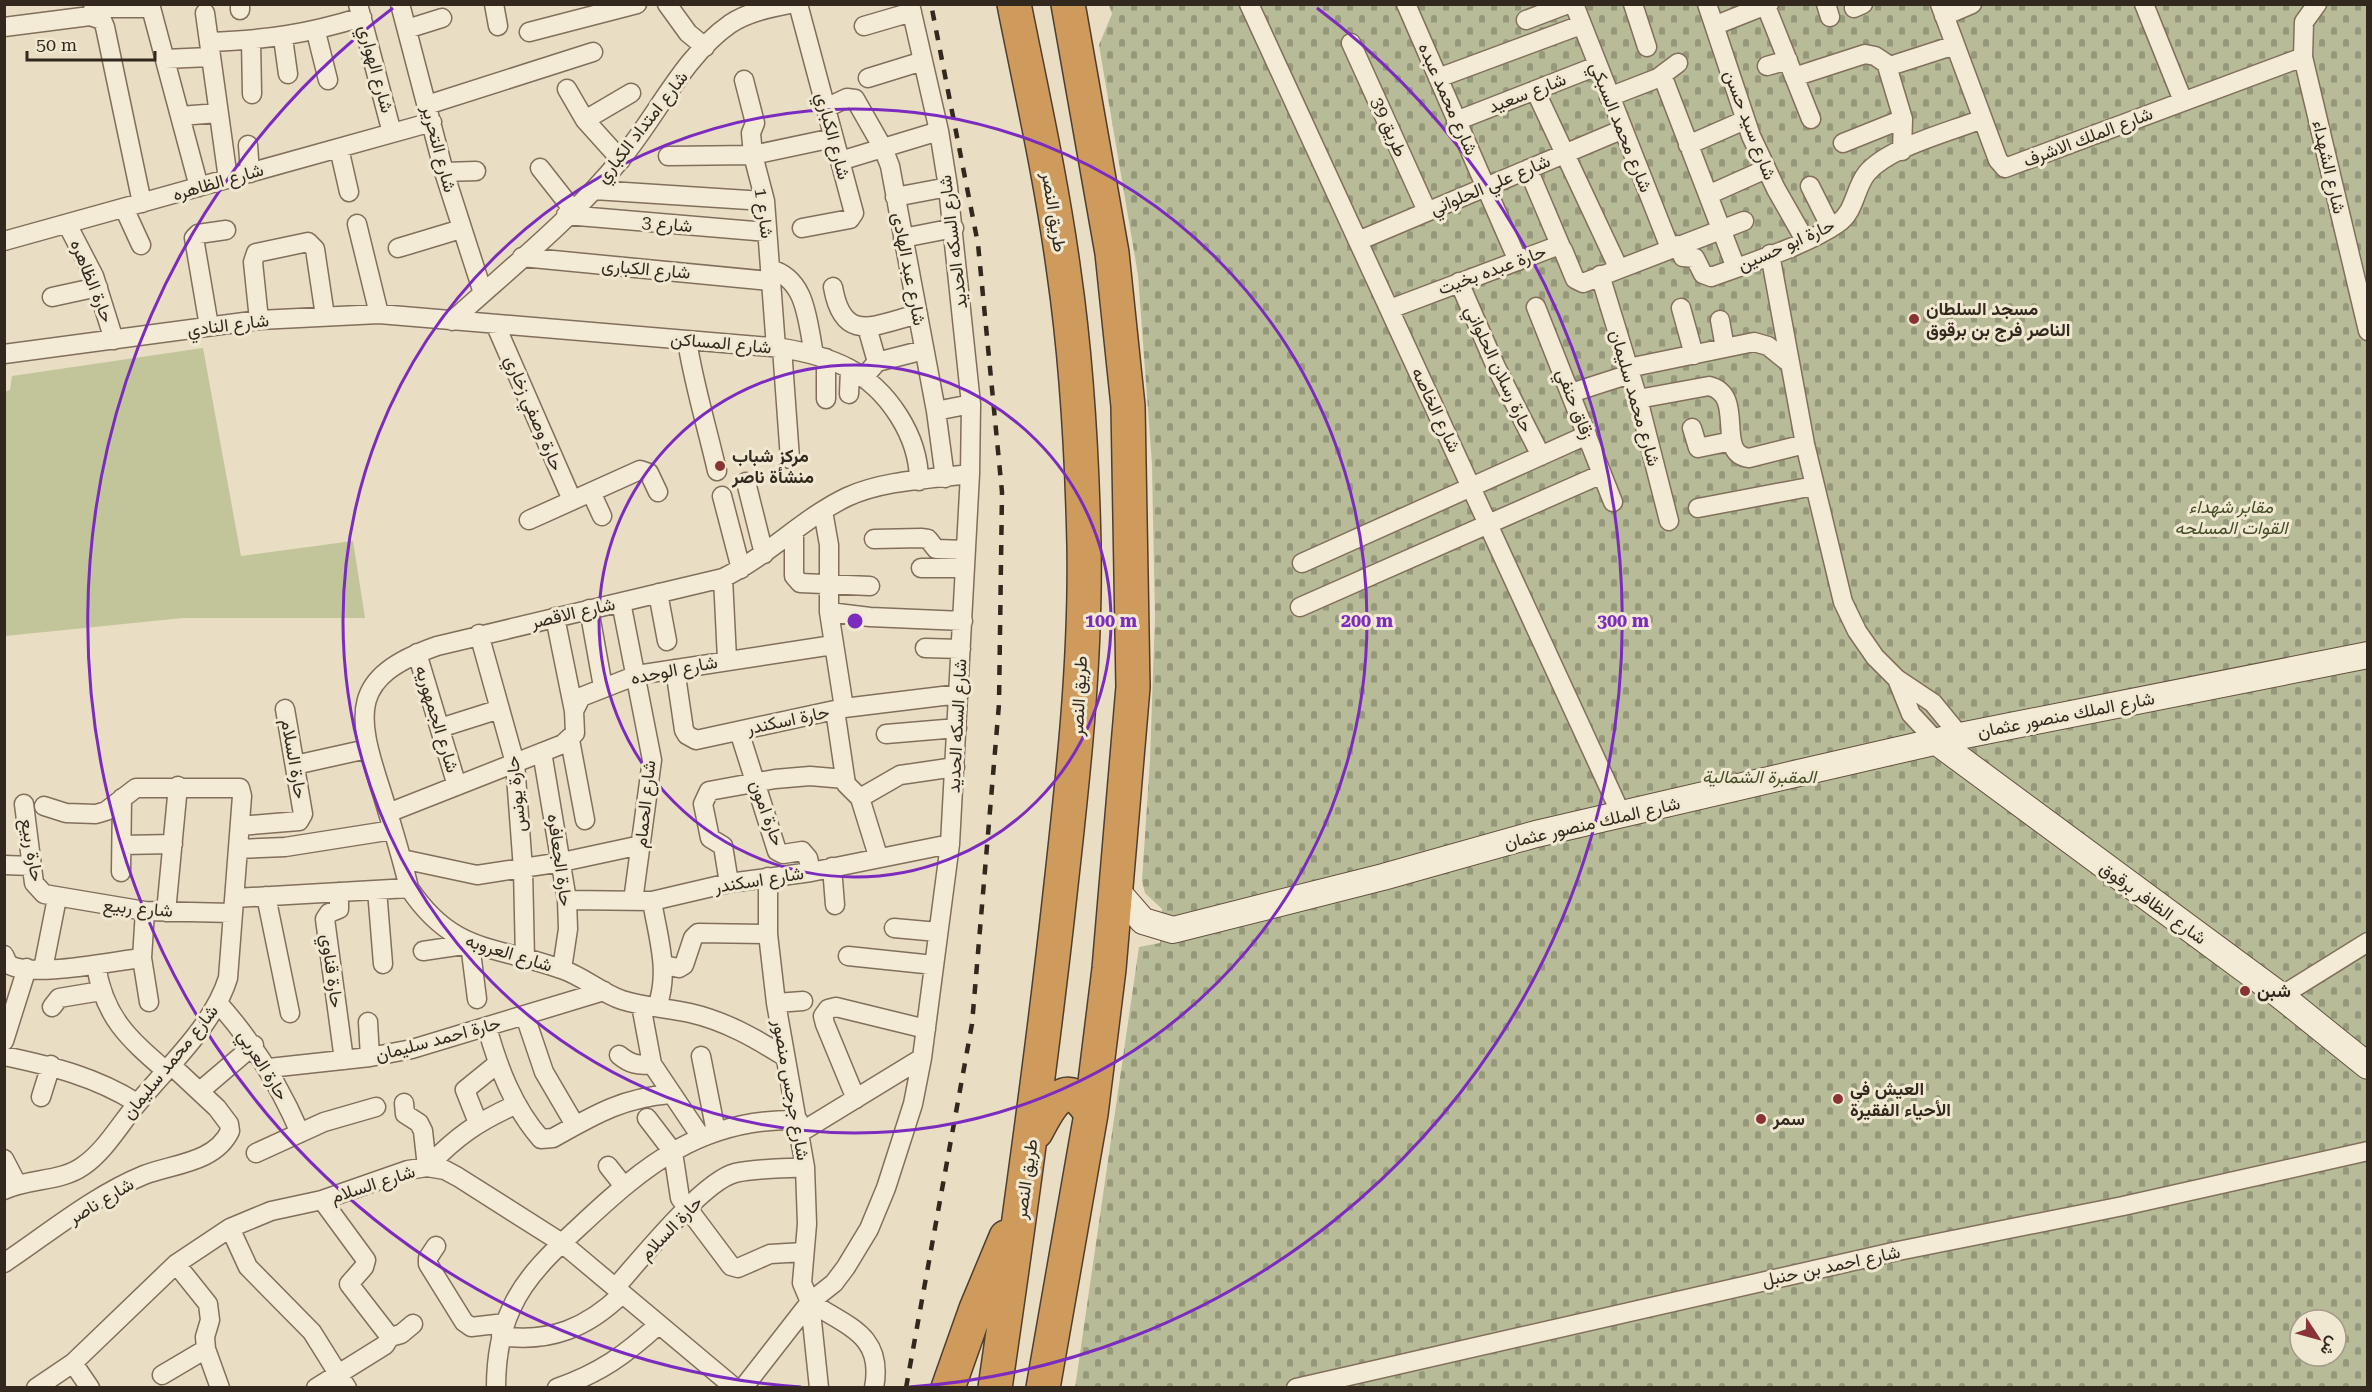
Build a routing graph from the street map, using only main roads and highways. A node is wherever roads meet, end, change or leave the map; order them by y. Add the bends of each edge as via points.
1 (1014, 4) edge
2 (1068, 4) edge
3 (2367, 655) edge
4 (1948, 739) junction
5 (1120, 822) junction
6 (1067, 835) junction
7 (1116, 890) junction
8 (2367, 1066) edge
9 (1091, 1114) junction
10 (1032, 1140) junction
11 (1023, 1197) junction
12 (948, 1388) edge
13 (995, 1388) edge
14 (1043, 1388) edge

1 - 6 highway, طريق النصر via 1065,274 1081,457 1083,641
2 - 5 highway via 1112,253 1128,406 1133,687
3 - 4 main road, شارع الملك منصور عثمان
4 - 7 main road, شارع الملك منصور عثمان via 1536,834 1173,930 1143,921
4 - 8 main road, شارع الظافر برقوق
5 - 6 highway via 1109,841 1098,847 1078,844
5 - 7 highway
6 - 10 highway, طريق النصر
7 - 9 highway
9 - 10 highway via 1076,1096 1059,1096
9 - 14 highway
10 - 11 highway, طريق النصر
11 - 12 highway
11 - 13 highway, طريق النصر

